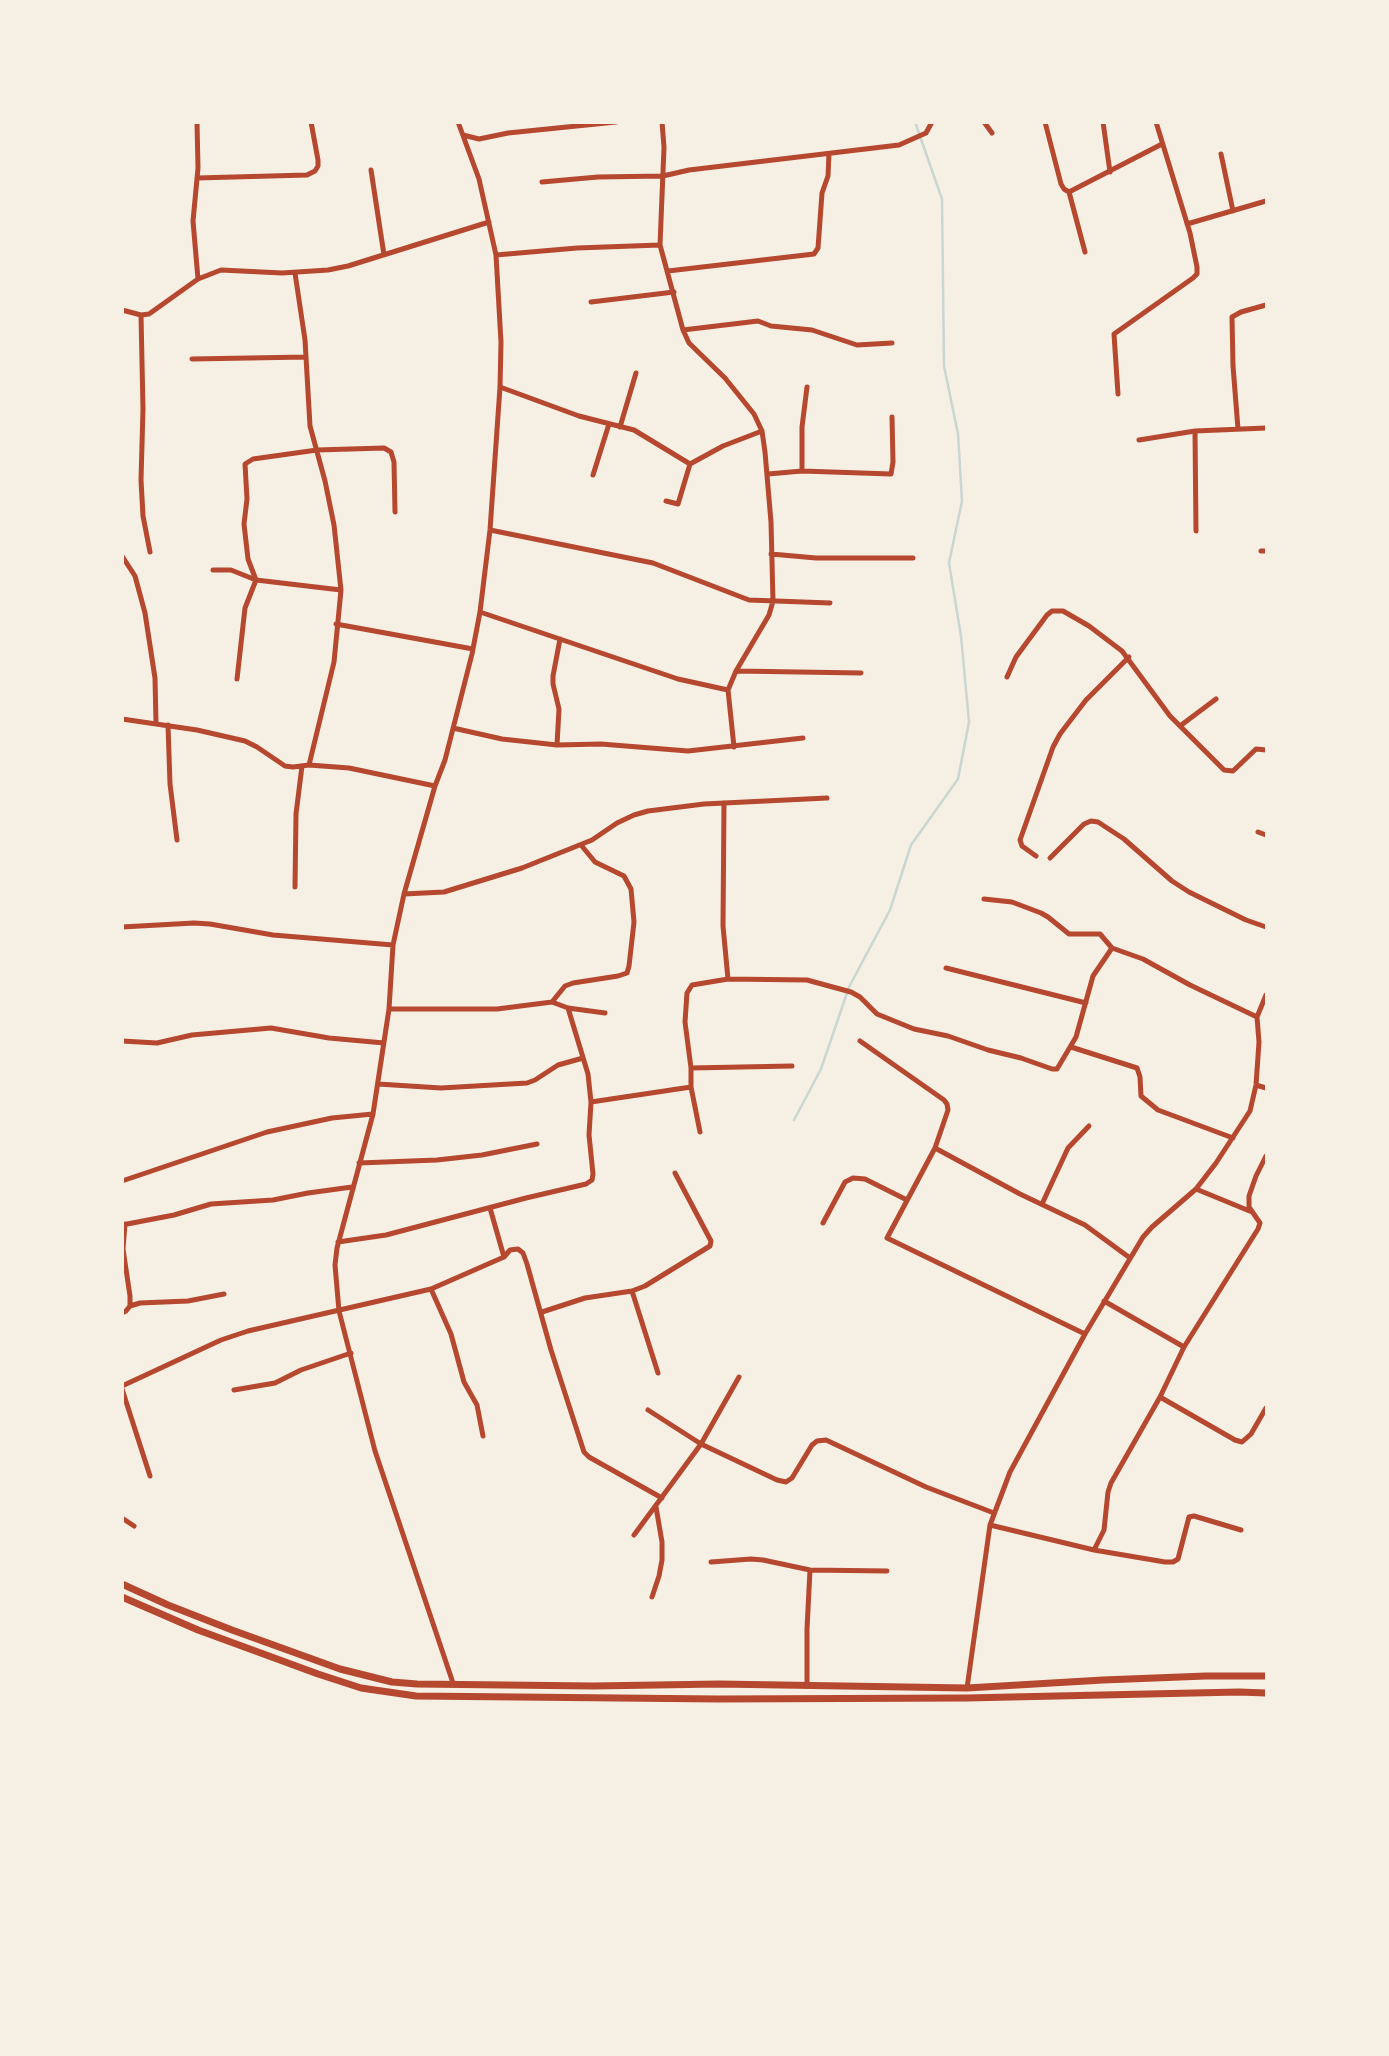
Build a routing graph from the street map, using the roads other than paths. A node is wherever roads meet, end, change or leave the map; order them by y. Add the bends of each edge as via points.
1 (197, 122) edge
2 (311, 122) edge
3 (458, 122) edge
4 (616, 122) edge
5 (662, 122) edge
6 (932, 122) edge
7 (984, 122) edge
8 (1045, 122) edge
9 (1103, 122) edge
10 (1156, 122) edge
11 (992, 133) dead end
12 (463, 135) junction
13 (1162, 144) junction
14 (829, 154) junction
15 (1221, 154) dead end
16 (371, 170) dead end
17 (1110, 172) junction
18 (663, 176) junction
19 (197, 178) junction
20 (542, 182) dead end
21 (1069, 192) junction
22 (1266, 203) edge
23 (1233, 211) junction
24 (489, 222) junction
25 (1187, 224) junction
26 (660, 245) junction
27 (1085, 252) dead end
28 (384, 255) junction
29 (496, 255) junction
30 (668, 271) junction
31 (295, 273) junction
32 (198, 279) junction
33 (674, 292) junction
34 (591, 302) dead end
35 (1266, 305) edge
36 (122, 310) edge
37 (141, 315) junction
38 (683, 330) junction
39 (892, 343) dead end
40 (306, 357) junction
41 (192, 359) dead end
42 (636, 373) dead end
43 (500, 387) junction
44 (807, 387) dead end
45 (1118, 394) dead end
46 (892, 418) dead end
47 (609, 424) junction
48 (620, 427) junction
49 (1266, 428) edge
50 (1238, 429) junction
51 (762, 431) junction
52 (1195, 431) junction
53 (1139, 440) dead end
54 (317, 450) junction
55 (690, 464) junction
56 (802, 471) junction
57 (768, 474) junction
58 (593, 475) dead end
59 (666, 501) dead end
60 (395, 512) dead end
61 (491, 530) junction
62 (1196, 531) dead end
63 (150, 552) dead end
64 (771, 554) junction
65 (913, 558) dead end
66 (124, 560) edge
67 (213, 570) dead end
68 (256, 580) junction
69 (341, 590) junction
70 (773, 601) junction
71 (830, 603) dead end
72 (480, 612) junction
73 (337, 625) junction
74 (560, 639) junction
75 (473, 649) junction
76 (1129, 657) junction
77 (736, 671) junction
78 (861, 673) dead end
79 (1007, 677) dead end
80 (237, 679) dead end
81 (728, 690) junction
82 (1216, 699) dead end
83 (122, 719) edge
84 (156, 723) junction
85 (168, 725) junction
86 (1180, 726) junction
87 (453, 728) junction
88 (803, 738) dead end
89 (558, 745) junction
90 (734, 747) junction
91 (1266, 750) edge
92 (305, 765) junction
93 (435, 786) junction
94 (827, 798) dead end
95 (724, 803) junction
96 (1258, 832) dead end
97 (1266, 835) edge
98 (177, 840) dead end
99 (580, 845) junction
100 (1036, 856) dead end
101 (1050, 858) dead end
102 (295, 887) dead end
103 (404, 894) junction
104 (984, 899) dead end
105 (122, 927) edge
106 (1266, 927) edge
107 (393, 945) junction
108 (1112, 948) junction
109 (946, 968) dead end
110 (728, 979) junction
111 (1266, 995) edge
112 (552, 1002) junction
113 (1086, 1003) junction
114 (568, 1008) junction
115 (389, 1009) junction
116 (605, 1013) dead end
117 (1257, 1017) junction
118 (122, 1041) edge
119 (860, 1041) dead end
120 (384, 1043) junction
121 (1071, 1047) junction
122 (583, 1058) junction
123 (792, 1066) dead end
124 (691, 1068) junction
125 (378, 1084) junction
126 (1256, 1085) junction
127 (691, 1087) junction
128 (1266, 1088) edge
129 (592, 1102) junction
130 (373, 1114) junction
131 (1089, 1126) dead end
132 (699, 1132) dead end
133 (1233, 1138) junction
134 (537, 1144) dead end
135 (935, 1147) junction
136 (1266, 1156) edge
137 (359, 1163) junction
138 (675, 1173) dead end
139 (122, 1181) edge
140 (352, 1186) junction
141 (1196, 1189) junction
142 (907, 1200) junction
143 (1042, 1204) junction
144 (490, 1208) junction
145 (1252, 1212) junction
146 (823, 1223) dead end
147 (124, 1224) edge
148 (338, 1242) junction
149 (504, 1257) junction
150 (1130, 1258) junction
151 (431, 1289) junction
152 (632, 1291) junction
153 (224, 1294) dead end
154 (1104, 1301) junction
155 (130, 1306) junction
156 (339, 1311) junction
157 (542, 1312) junction
158 (122, 1313) edge
159 (1085, 1334) junction
160 (1184, 1347) junction
161 (351, 1353) junction
162 (658, 1373) dead end
163 (739, 1377) dead end
164 (122, 1388) edge
165 (234, 1390) dead end
166 (1160, 1397) junction
167 (1266, 1408) edge
168 (648, 1410) dead end
169 (482, 1436) dead end
170 (701, 1444) junction
171 (150, 1476) dead end
172 (662, 1498) junction
173 (656, 1506) junction
174 (994, 1513) junction
175 (122, 1518) edge
176 (990, 1524) junction
177 (134, 1526) dead end
178 (1241, 1530) dead end
179 (634, 1535) dead end
180 (1094, 1550) junction
181 (711, 1562) dead end
182 (810, 1570) junction
183 (887, 1571) dead end
184 (122, 1584) edge
185 (122, 1597) edge
186 (652, 1597) dead end
187 (168, 1605) junction
188 (162, 1615) junction
189 (1266, 1676) edge
190 (1182, 1677) junction
191 (453, 1683) junction
192 (807, 1686) junction
193 (967, 1688) junction
194 (1182, 1693) junction
195 (1266, 1693) edge

1 - 19 street
2 - 19 street via 318,166 307,175
3 - 12 street
4 - 12 street via 479,139
5 - 18 street
6 - 14 street via 926,133 899,145
7 - 11 street
8 - 21 street via 1061,184
9 - 17 street
10 - 13 street
12 - 24 street
13 - 17 street
13 - 25 street
14 - 18 street
14 - 30 street via 814,254
15 - 23 street
16 - 28 street
17 - 21 street
18 - 20 street
18 - 26 street
19 - 32 street via 193,221
21 - 27 street
22 - 23 street
23 - 25 street
24 - 28 street
24 - 29 street
25 - 45 street via 1197,274 1114,334
26 - 29 street
26 - 30 street
28 - 31 street via 348,266
29 - 43 street
30 - 33 street
31 - 32 street via 221,270
31 - 40 street
32 - 37 street via 156,310
33 - 34 street
33 - 38 street
35 - 50 street via 1232,317
36 - 37 street
37 - 63 street via 141,480
38 - 39 street via 758,321 811,330 857,345
38 - 51 street via 688,344 725,378
40 - 41 street
40 - 54 street via 310,426
42 - 48 street
43 - 47 street
43 - 61 street
44 - 56 street
46 - 56 street via 891,474
47 - 48 street
47 - 58 street
48 - 55 street via 644,435
49 - 50 street
50 - 52 street
51 - 55 street
51 - 57 street
52 - 53 street
52 - 62 street
54 - 60 street via 374,447 391,452
54 - 68 street via 245,464 244,524
54 - 69 street via 334,525
55 - 59 street via 678,504
56 - 57 street
57 - 64 street
61 - 70 street via 653,563 749,600
61 - 72 street
64 - 65 street
64 - 70 street
66 - 84 street via 139,585 145,613
67 - 68 street via 232,570
68 - 69 street
68 - 80 street via 245,608
69 - 73 street
70 - 71 street
70 - 77 street
72 - 74 street
72 - 75 street
73 - 75 street
73 - 92 street via 334,662
74 - 81 street via 678,679
74 - 89 street via 553,676 559,709
75 - 87 street
76 - 79 street via 1089,626 1057,611 1047,615
76 - 86 street
76 - 100 street via 1086,699 1060,734 1020,840
77 - 78 street
77 - 81 street
81 - 90 street
82 - 86 street
83 - 84 street
84 - 85 street
85 - 92 street via 245,741 285,766
85 - 98 street
86 - 91 street via 1228,772 1256,749
87 - 89 street
87 - 93 street
88 - 90 street
89 - 90 street via 688,751
92 - 93 street via 349,768
92 - 102 street via 296,814
93 - 103 street
94 - 95 street
95 - 99 street via 671,806 634,815
95 - 110 street via 722,895
96 - 97 street
99 - 103 street via 463,887
99 - 112 street via 600,866 624,876 631,889 634,922 629,966 627,973 618,976 573,982
101 - 106 street via 1084,824 1098,822 1189,892
103 - 107 street
104 - 108 street via 1012,902 1041,913 1069,934 1100,934
105 - 107 street via 210,924 273,935
107 - 115 street
108 - 113 street via 1093,976
108 - 117 street
109 - 113 street
110 - 121 street via 807,980 851,992 877,1014 915,1029 1052,1069 1059,1067
110 - 124 street via 692,985 687,993 685,1022
111 - 117 street
112 - 114 street
112 - 115 street via 497,1009
113 - 121 street
114 - 116 street
114 - 122 street
115 - 120 street
117 - 126 street
118 - 120 street via 147,1044 271,1028
119 - 135 street via 944,1100 948,1110
120 - 125 street
121 - 133 street via 1138,1068 1140,1096 1158,1110
122 - 125 street via 558,1065 527,1083 441,1088
122 - 129 street
123 - 124 street
124 - 127 street
125 - 130 street
126 - 128 street
126 - 133 street via 1250,1111
127 - 129 street
127 - 132 street
129 - 144 street via 592,1180
130 - 137 street
130 - 139 street via 267,1132
131 - 143 street via 1068,1148
133 - 141 street
134 - 137 street via 482,1155
135 - 142 street
135 - 143 street
136 - 145 street via 1249,1196
137 - 140 street
138 - 152 street via 710,1247
140 - 147 street via 273,1200 211,1204
140 - 148 street
141 - 145 street
141 - 150 street via 1152,1227
142 - 146 street via 865,1179 853,1178 845,1182
142 - 159 street via 887,1238
143 - 150 street via 1085,1225
144 - 148 street via 386,1235
144 - 149 street
145 - 160 street via 1260,1223 1258,1229
147 - 155 street
148 - 156 street
149 - 151 street
149 - 157 street via 510,1250 523,1253
150 - 154 street
151 - 156 street
151 - 169 street via 451,1334 464,1382 477,1405
152 - 157 street via 585,1298
152 - 162 street
153 - 155 street
154 - 159 street
154 - 160 street
155 - 158 street
156 - 161 street
156 - 164 street via 230,1337
157 - 172 street via 584,1452
159 - 174 street via 1010,1472
160 - 166 street
161 - 165 street via 275,1383
161 - 191 street via 375,1451
163 - 170 street
164 - 171 street
166 - 167 street via 1242,1442
166 - 180 street via 1111,1483 1104,1530
168 - 170 street
170 - 172 street
170 - 174 street via 786,1482 812,1445 826,1440
172 - 173 street
173 - 179 street
173 - 186 street via 662,1560
174 - 176 street
175 - 177 street
176 - 180 street
176 - 193 street
178 - 180 street via 1189,1517 1178,1559 1173,1562
181 - 182 street via 763,1559
182 - 183 street
182 - 192 street
184 - 187 main road
185 - 188 main road
187 - 188 main road
187 - 191 main road via 360,1674 404,1683
188 - 194 main road via 342,1682 416,1696 719,1699
189 - 190 main road
190 - 193 main road
190 - 194 main road
191 - 192 main road
192 - 193 main road
194 - 195 main road

